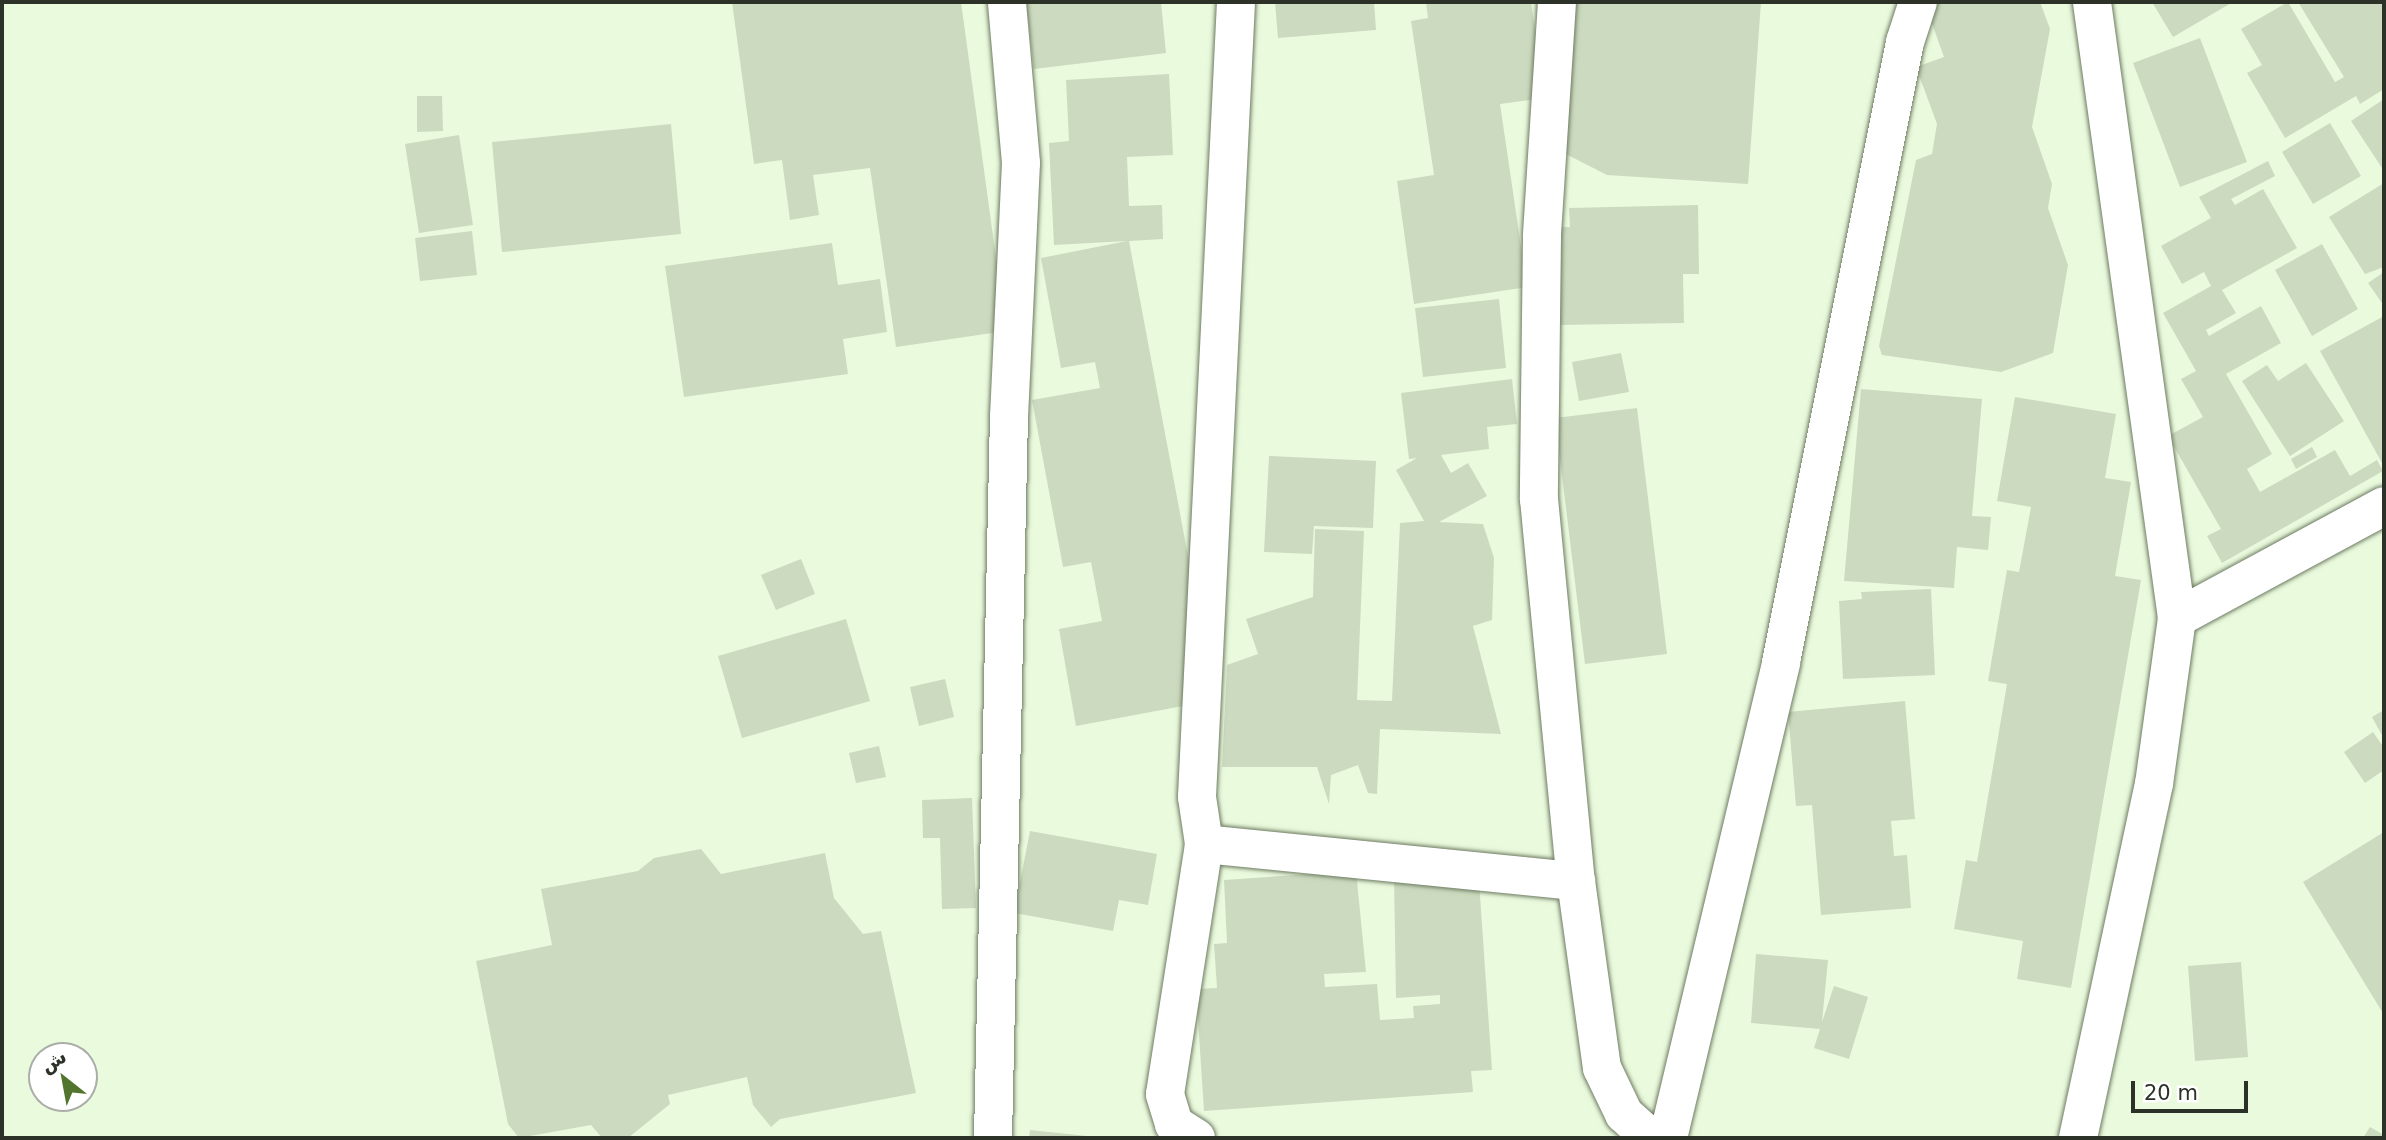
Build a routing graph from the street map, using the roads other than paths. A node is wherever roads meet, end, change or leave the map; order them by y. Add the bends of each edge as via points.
1 (1007, 2) edge
2 (1236, 2) edge
3 (1557, 2) edge
4 (1918, 2) edge
5 (2092, 2) edge
6 (2384, 506) edge
7 (2177, 618) junction
8 (1204, 844) junction
9 (1576, 881) junction
10 (993, 1138) edge
11 (1196, 1138) edge
12 (1667, 1138) edge
13 (2078, 1138) edge

1 - 10 street via 1021,163 1009,417
2 - 8 street via 1197,797
3 - 9 street via 1542,237 1539,499
4 - 12 street via 1905,42 1775,689 1689,1070
5 - 7 street
6 - 7 street
7 - 13 street via 2154,784
8 - 9 street
8 - 11 street via 1165,1094 1174,1124
9 - 12 street via 1602,1068 1624,1114 1644,1132

